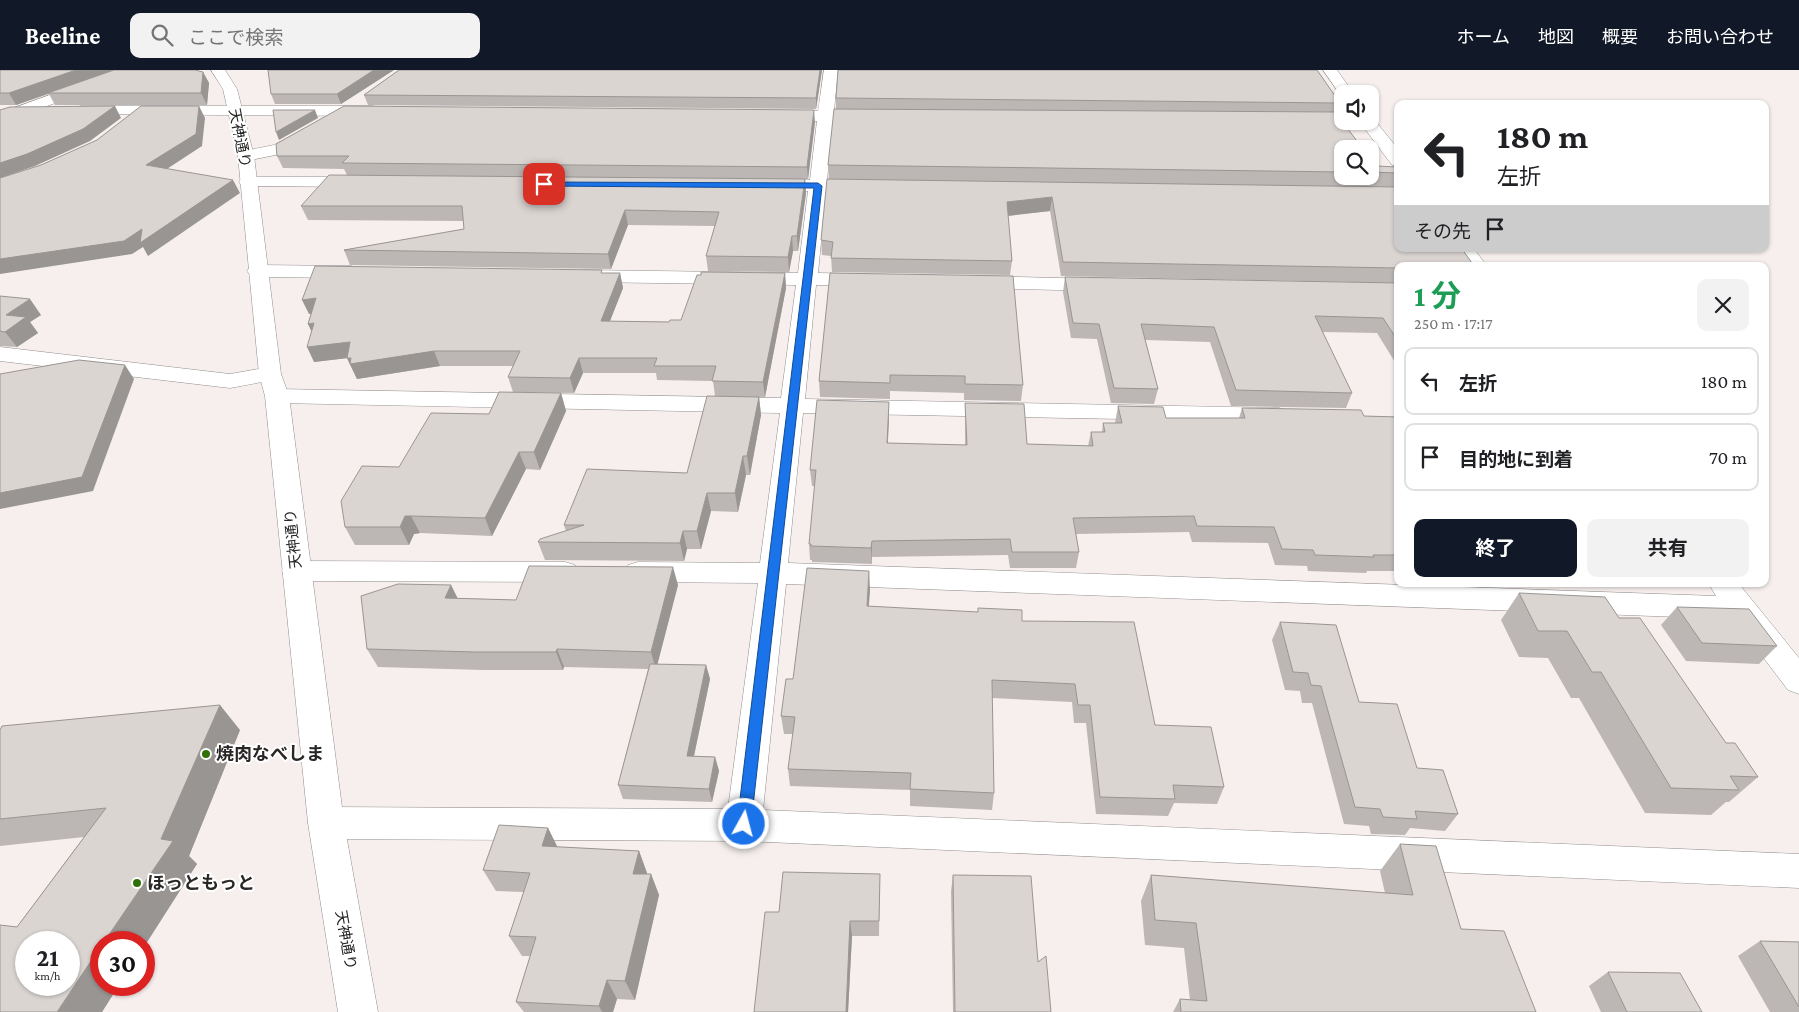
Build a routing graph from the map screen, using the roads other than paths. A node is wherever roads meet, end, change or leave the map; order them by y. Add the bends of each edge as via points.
1 (133, 70) edge
2 (218, 70) edge
3 (831, 70) edge
4 (1330, 70) edge
5 (1341, 85) edge
6 (369, 95) edge
7 (20, 111) junction
8 (144, 111) junction
9 (236, 111) junction
10 (345, 111) junction
11 (385, 111) edge
12 (0, 112) edge
13 (758, 115) edge
14 (826, 116) junction
15 (886, 117) edge
16 (0, 118) edge
17 (121, 129) edge
18 (1374, 130) edge
19 (246, 156) junction
20 (1394, 156) edge
21 (248, 182) junction
22 (379, 182) edge
23 (748, 185) edge
24 (818, 186) junction
25 (878, 186) edge
26 (1466, 252) edge
27 (1474, 262) edge
28 (257, 271) junction
29 (373, 272) edge
30 (560, 275) edge
31 (807, 279) junction
32 (886, 280) edge
33 (955, 282) edge
34 (1122, 285) edge
35 (0, 354) edge
36 (273, 385) junction
37 (793, 405) junction
38 (1298, 415) edge
39 (296, 571) junction
40 (773, 573) junction
41 (1725, 587) edge
42 (1742, 608) junction
43 (1799, 681) edge
44 (326, 822) junction
45 (744, 824) junction
46 (1799, 871) edge
47 (358, 1012) edge

1 - 7 street
2 - 9 street, 天神通り via 230,89
3 - 14 street
4 - 5 street
6 - 10 street
7 - 8 street
7 - 12 street
7 - 16 street
8 - 9 street
8 - 17 street
9 - 10 street
9 - 19 street, 天神通り
10 - 11 street
10 - 19 street via 279,149
13 - 14 street
14 - 15 street
14 - 24 street
18 - 20 street
19 - 21 street, 天神通り
21 - 22 street
21 - 28 street, 天神通り
23 - 24 street
24 - 25 street
24 - 31 street
26 - 27 street
28 - 29 street
28 - 36 street, 天神通り
30 - 31 street
31 - 32 street
31 - 37 street
33 - 34 street
35 - 36 street
36 - 37 street
36 - 39 street, 天神通り
37 - 38 street
37 - 40 street
39 - 40 street
39 - 44 street, 天神通り
40 - 42 street
40 - 45 street
41 - 42 street
42 - 43 street
44 - 45 street
44 - 47 street, 天神通り
45 - 46 street

